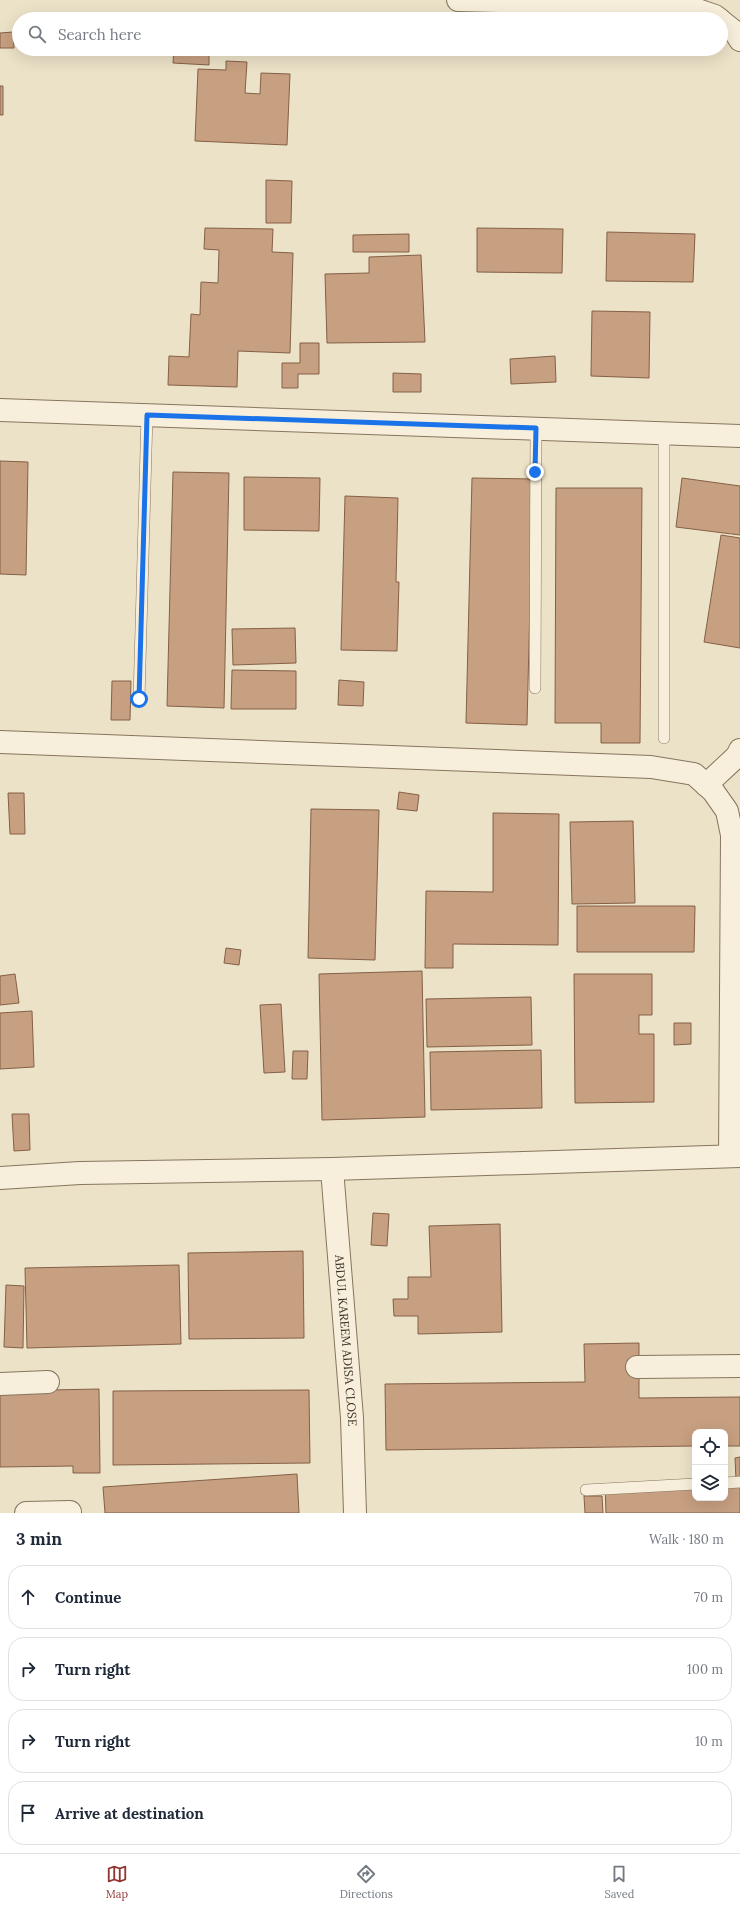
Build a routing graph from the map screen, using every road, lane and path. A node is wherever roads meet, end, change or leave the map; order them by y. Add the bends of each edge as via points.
1 (458, 0) edge
2 (703, 12) edge
3 (728, 26) edge
4 (740, 40) edge
5 (0, 410) edge
6 (147, 415) junction
7 (536, 428) junction
8 (664, 433) junction
9 (740, 436) edge
10 (535, 688) dead end
11 (139, 699) dead end
12 (664, 738) dead end
13 (0, 742) edge
14 (740, 750) edge
15 (706, 785) junction
16 (736, 835) edge
17 (735, 1156) edge
18 (332, 1169) junction
19 (0, 1178) edge
20 (740, 1366) edge
21 (637, 1367) dead end
22 (48, 1382) dead end
23 (0, 1384) edge
24 (740, 1482) edge
25 (728, 1483) edge
26 (692, 1484) edge
27 (586, 1490) dead end
28 (70, 1512) dead end
29 (26, 1513) edge
30 (354, 1513) edge

1 - 2 street via 686,6
3 - 4 street
5 - 6 street
6 - 7 street
6 - 11 lane
7 - 8 street
7 - 10 lane
8 - 9 street
8 - 12 lane
13 - 15 street via 651,767 694,774
14 - 15 street via 737,756
15 - 16 street via 727,811
16 - 17 street
17 - 18 street
18 - 19 street via 80,1173
18 - 30 street, ABDUL KAREEM ADISA CLOSE via 352,1418
20 - 21 street
22 - 23 street
24 - 25 lane
26 - 27 lane
28 - 29 street

